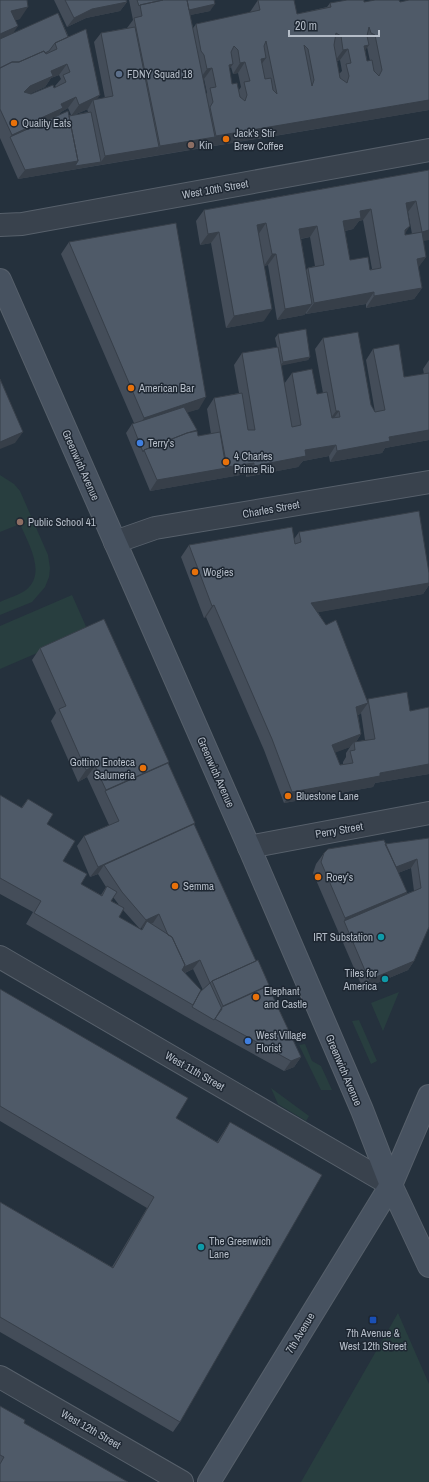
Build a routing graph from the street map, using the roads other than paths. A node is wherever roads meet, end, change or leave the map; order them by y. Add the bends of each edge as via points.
1 (429, 150) edge
2 (0, 225) edge
3 (0, 280) edge
4 (429, 482) edge
5 (115, 542) junction
6 (429, 813) edge
7 (249, 847) junction
8 (0, 957) edge
9 (429, 1096) edge
10 (424, 1119) edge
11 (391, 1185) junction
12 (429, 1266) edge
13 (0, 1377) edge
14 (182, 1482) edge
15 (209, 1482) edge

1 - 2 street, West 10th Street via 22,224
3 - 5 main road, Greenwich Avenue
4 - 5 street, Charles Street via 155,528
5 - 7 main road, Greenwich Avenue
6 - 7 street, Perry Street
7 - 11 main road, Greenwich Avenue via 362,1110
8 - 11 street, West 11th Street
9 - 10 main road, 7th Avenue
10 - 11 main road, 7th Avenue
11 - 12 main road, Greenwich Avenue
11 - 15 main road, 7th Avenue
13 - 14 street, West 12th Street

